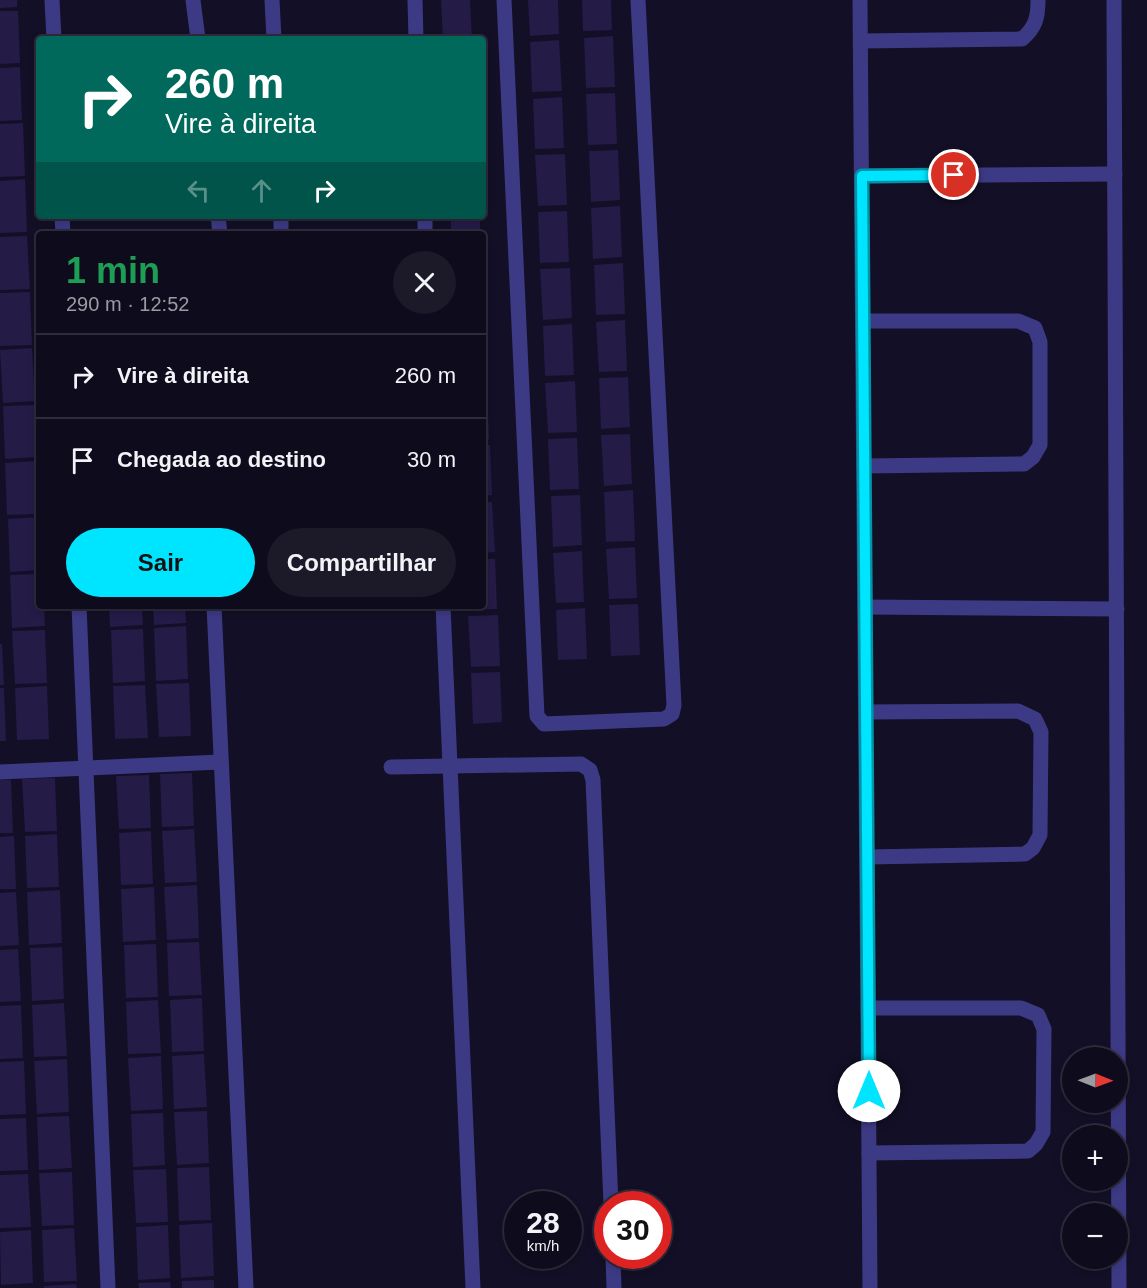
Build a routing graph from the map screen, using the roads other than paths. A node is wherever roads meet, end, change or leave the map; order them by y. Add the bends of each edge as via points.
1 (52, 0) edge
2 (194, 0) edge
3 (272, 0) edge
4 (415, 0) edge
5 (504, 0) edge
6 (639, 0) edge
7 (860, 0) edge
8 (1038, 0) edge
9 (1114, 0) edge
10 (54, 36) edge
11 (198, 36) edge
12 (273, 36) edge
13 (416, 36) edge
14 (861, 41) junction
15 (1115, 174) junction
16 (862, 176) junction
17 (863, 321) junction
18 (864, 466) junction
19 (865, 606) junction
20 (79, 609) edge
21 (214, 609) edge
22 (443, 609) edge
23 (1117, 609) junction
24 (866, 712) junction
25 (220, 762) junction
26 (451, 766) junction
27 (391, 767) dead end
28 (86, 768) junction
29 (0, 772) edge
30 (867, 856) junction
31 (868, 1008) junction
32 (869, 1153) junction
33 (609, 1191) edge
34 (613, 1269) edge
35 (108, 1288) edge
36 (246, 1288) edge
37 (473, 1288) edge
38 (614, 1288) edge
39 (870, 1288) edge
40 (1119, 1288) edge

1 - 10 street
2 - 11 street
3 - 12 street
4 - 13 street
5 - 6 street via 537,716 544,724 664,719 672,714 674,705
7 - 14 street
8 - 14 street via 1038,19 1022,39
9 - 15 street
14 - 16 street
15 - 16 street
15 - 23 street
16 - 17 street
17 - 18 street
17 - 18 street via 1018,321 1035,328 1040,342 1040,445 1024,464
18 - 19 street
19 - 23 street
19 - 24 street
20 - 28 street
21 - 25 street
22 - 26 street
23 - 40 street
24 - 30 street
24 - 30 street via 1018,711 1035,719 1041,732 1040,835 1033,848 1024,854
25 - 28 street
25 - 36 street
26 - 27 street
26 - 33 street via 581,764 590,770
26 - 37 street
28 - 29 street
28 - 35 street
30 - 31 street
31 - 32 street
31 - 32 street via 1021,1008 1038,1015 1044,1029 1043,1132 1028,1151
32 - 39 street
34 - 38 street

